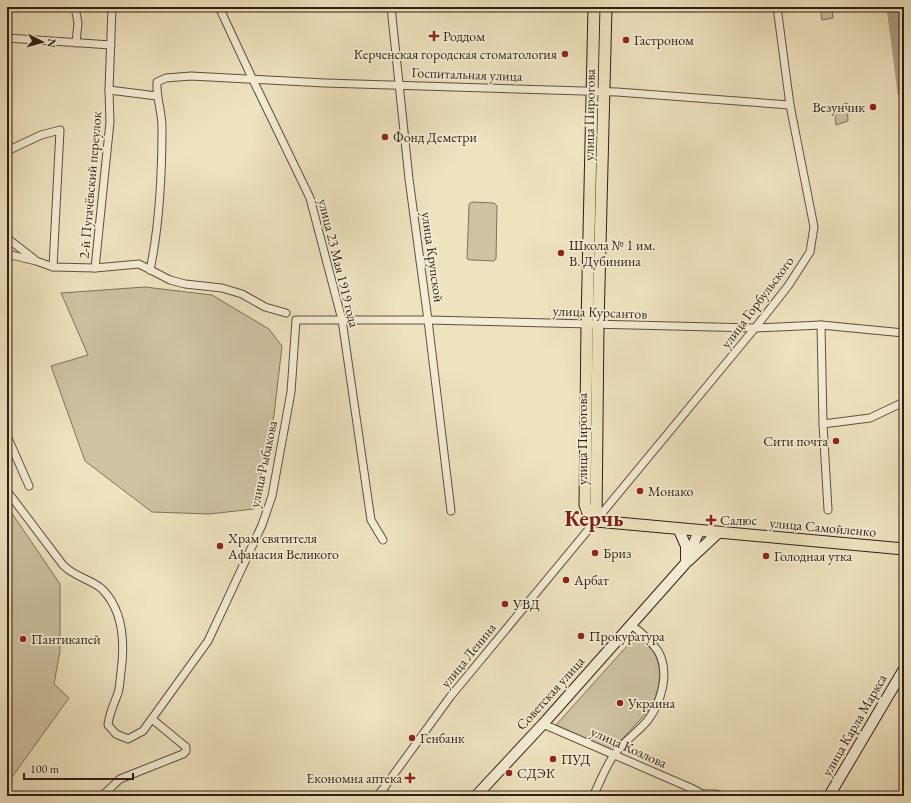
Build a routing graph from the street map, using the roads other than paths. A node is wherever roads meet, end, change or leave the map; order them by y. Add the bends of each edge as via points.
1 (75, 7) edge
2 (112, 7) edge
3 (219, 7) edge
4 (391, 7) edge
5 (594, 7) edge
6 (606, 7) edge
7 (778, 7) edge
8 (7, 38) edge
9 (76, 43) junction
10 (111, 45) junction
11 (253, 80) junction
12 (398, 85) junction
13 (109, 90) junction
14 (592, 91) junction
15 (605, 91) junction
16 (157, 96) junction
17 (790, 105) junction
18 (7, 151) edge
19 (7, 238) edge
20 (7, 254) edge
21 (36, 261) junction
22 (53, 267) junction
23 (95, 268) junction
24 (150, 270) junction
25 (286, 313) dead end
26 (296, 320) joint
27 (342, 320) junction
28 (428, 320) junction
29 (592, 325) junction
30 (820, 325) junction
31 (756, 328) junction
32 (904, 333) edge
33 (904, 402) edge
34 (823, 424) junction
35 (7, 436) edge
36 (29, 486) dead end
37 (7, 491) edge
38 (828, 510) dead end
39 (451, 511) dead end
40 (596, 521) junction
41 (678, 528) junction
42 (699, 530) junction
43 (719, 532) junction
44 (383, 540) dead end
45 (904, 549) edge
46 (685, 564) junction
47 (631, 625) junction
48 (904, 669) edge
49 (152, 719) junction
50 (543, 724) junction
51 (614, 755) junction
52 (379, 794) edge
53 (705, 795) edge
54 (102, 796) edge
55 (389, 796) edge
56 (476, 796) edge
57 (593, 796) edge
58 (721, 796) edge
59 (829, 796) edge

1 - 9 street via 78,23
2 - 10 street, 2-й Пугачёвский переулок
3 - 11 street, улица 23 Мая 1919 года
4 - 12 street, улица Крупской
5 - 14 main road, улица Пирогова
6 - 15 main road, улица Пирогова
7 - 17 street, улица Горбульского
8 - 9 street
9 - 10 street
10 - 13 street, 2-й Пугачёвский переулок
11 - 12 street, Госпитальная улица
11 - 16 street, Госпитальная улица via 191,76 166,78 157,82
11 - 27 street, улица 23 Мая 1919 года via 310,198
12 - 14 street, Госпитальная улица
12 - 28 street, улица Крупской
13 - 16 street
13 - 23 street, 2-й Пугачёвский переулок via 110,122
14 - 15 street, Госпитальная улица
14 - 29 main road, улица Пирогова
15 - 17 street, Госпитальная улица
15 - 29 main road, улица Пирогова
16 - 24 street via 162,117 162,156 158,220
17 - 31 street, улица Горбульского via 814,227 810,252
18 - 22 street via 41,135 60,130
19 - 21 street
20 - 21 street
21 - 22 street
22 - 23 street
23 - 24 street via 139,264
24 - 25 street via 185,284 222,288 242,294 265,307
26 - 27 street, улица Курсантов
26 - 49 street, улица Рыбакова via 290,392 272,496 262,525 208,641
27 - 28 street, улица Курсантов
27 - 44 street, улица 23 Мая 1919 года via 372,520
28 - 29 street, улица Курсантов
28 - 39 street, улица Крупской
29 - 31 street, улица Курсантов
29 - 40 main road, улица Пирогова via 585,505 588,513
30 - 31 street, улица Курсантов
30 - 32 street, улица Курсантов
30 - 34 street
31 - 40 street, улица Горбульского
33 - 34 street via 870,418
34 - 38 street
35 - 36 street
37 - 49 street, улица Рыбакова via 68,571 100,587 115,606 123,637 123,657 118,692 108,725 116,734 128,739 143,731
40 - 41 main road, улица Самойленко
40 - 52 street, улица Ленина via 455,691
41 - 42 main road, улица Самойленко
41 - 46 main road via 686,546
42 - 43 main road, улица Самойленко
42 - 46 main road, Советская улица
43 - 45 main road, улица Самойленко
43 - 46 main road
46 - 47 main road, Советская улица
47 - 50 main road, Советская улица
47 - 51 street via 657,650 663,666 663,685 648,720
48 - 59 main road, улица Карла Маркса
49 - 54 street via 186,747 186,751 120,779
50 - 51 street, улица Козлова
50 - 56 main road, Советская улица
51 - 53 street, улица Козлова
51 - 57 street
52 - 55 street, улица Ленина
53 - 58 street, улица Козлова

